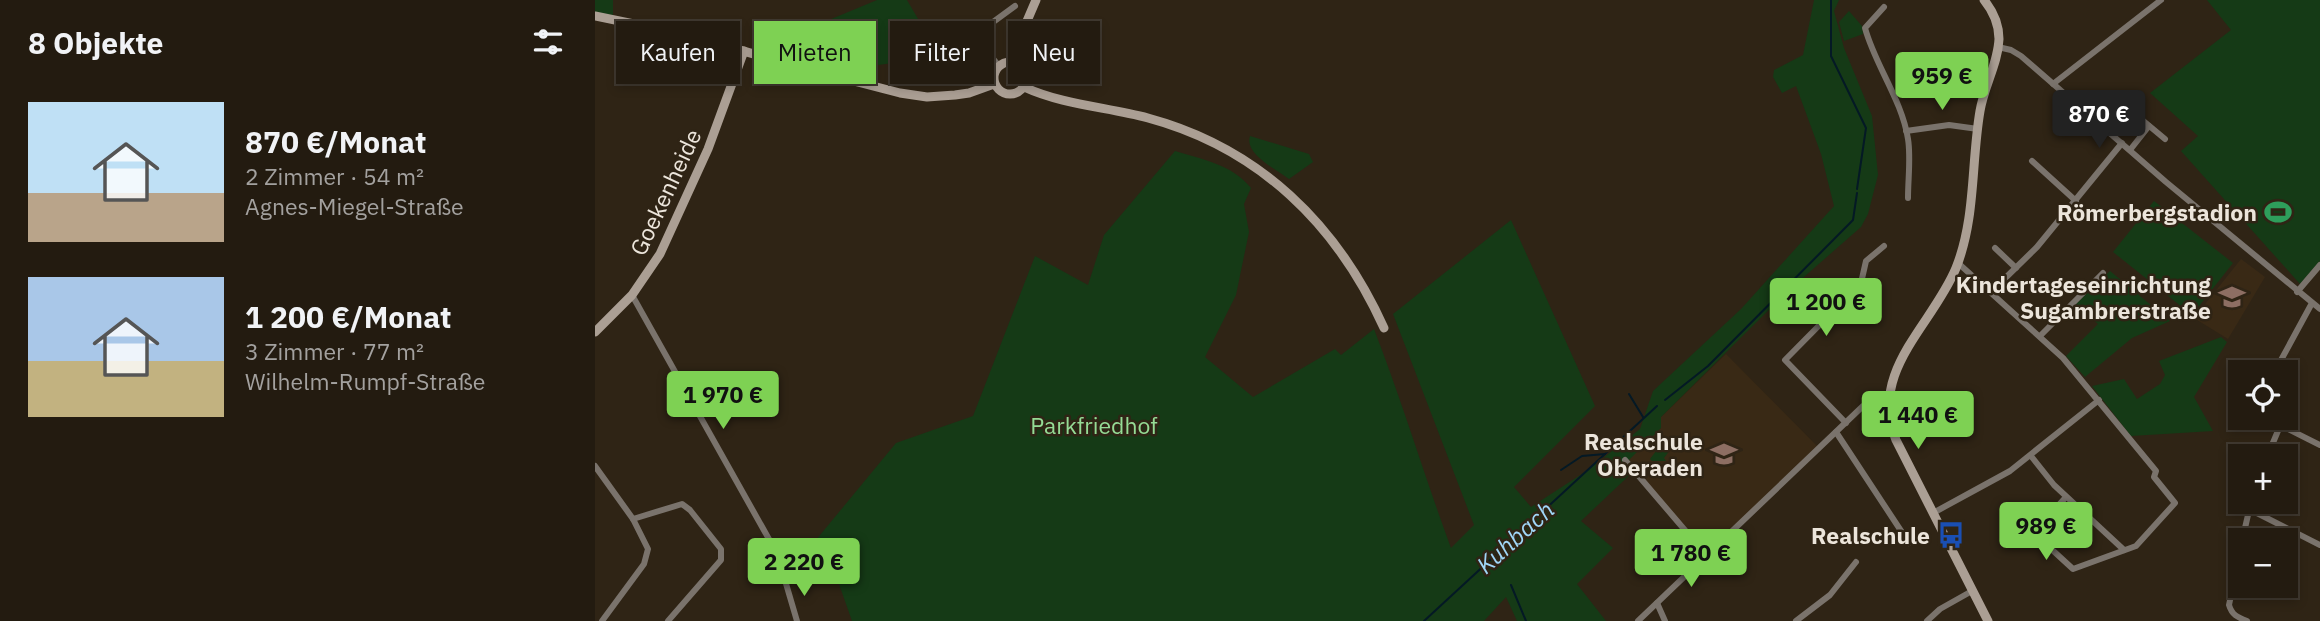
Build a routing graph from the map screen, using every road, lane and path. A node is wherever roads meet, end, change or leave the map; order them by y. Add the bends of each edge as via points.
1 (1036, 0) edge
2 (1984, 0) edge
3 (2161, 0) edge
4 (1015, 6) dead end
5 (1884, 7) dead end
6 (595, 16) edge
7 (994, 21) edge
8 (1027, 21) edge
9 (1998, 47) junction
10 (744, 51) junction
11 (994, 60) edge
12 (1008, 63) edge
13 (999, 66) junction
14 (994, 72) edge
15 (994, 84) joint
16 (1024, 84) edge
17 (2053, 85) junction
18 (1024, 87) junction
19 (2135, 114) dead end
20 (2149, 126) junction
21 (1978, 129) junction
22 (1906, 131) junction
23 (2165, 139) dead end
24 (2122, 143) junction
25 (2130, 150) junction
26 (2032, 161) dead end
27 (1908, 198) dead end
28 (2075, 201) junction
29 (1884, 246) dead end
30 (1995, 247) dead end
31 (1958, 263) junction
32 (2320, 265) edge
33 (2016, 268) junction
34 (2103, 273) dead end
35 (1991, 292) junction
36 (2297, 292) junction
37 (632, 295) junction
38 (2312, 303) junction
39 (2320, 309) edge
40 (1384, 328) dead end
41 (595, 332) edge
42 (2040, 336) junction
43 (2281, 360) edge
44 (1887, 399) junction
45 (2099, 400) junction
46 (1846, 423) junction
47 (2288, 430) edge
48 (1836, 432) junction
49 (2320, 445) edge
50 (2031, 456) junction
51 (1625, 460) dead end
52 (595, 466) edge
53 (602, 473) junction
54 (595, 481) edge
55 (2066, 497) junction
56 (1933, 513) junction
57 (2266, 514) edge
58 (633, 519) junction
59 (1909, 543) dead end
60 (2320, 545) edge
61 (2124, 550) junction
62 (1707, 556) junction
63 (1856, 562) dead end
64 (1972, 591) junction
65 (2230, 598) edge
66 (1657, 603) junction
67 (602, 621) edge
68 (668, 621) edge
69 (797, 621) edge
70 (1638, 621) edge
71 (1665, 621) edge
72 (1796, 621) edge
73 (1927, 621) edge
74 (1987, 621) edge
75 (2246, 621) edge

1 - 8 main road
2 - 9 main road via 1996,21
3 - 17 street
4 - 7 street
5 - 22 street via 1865,28
6 - 10 main road
9 - 17 street via 2016,52
9 - 21 main road
10 - 15 main road via 927,97
10 - 37 main road, Goekenheide via 670,233
11 - 13 street
12 - 13 main road
13 - 14 main road
15 - 18 main road via 1007,94
16 - 18 main road
17 - 24 street
18 - 40 main road via 1048,97 1172,125 1252,164 1299,203 1341,250
19 - 20 street
20 - 23 street
20 - 25 street
21 - 22 street via 1949,125
21 - 31 main road via 1970,213
22 - 27 street
24 - 25 street
24 - 28 street
25 - 36 street
26 - 28 street
28 - 33 street
29 - 46 street via 1866,261 1861,283 1785,360
30 - 33 street
31 - 35 street
31 - 44 main road via 1900,361
32 - 36 street
33 - 35 street
34 - 42 street
35 - 42 street
36 - 38 street
37 - 41 main road, Goekenheide
37 - 69 street via 769,541
38 - 39 street
38 - 43 street
42 - 45 street
44 - 46 street via 1872,400
44 - 56 main road via 1892,431
45 - 50 street
45 - 61 street via 2156,471 2154,477 2175,503 2136,546
46 - 48 street
47 - 49 street
48 - 59 street
48 - 62 street
50 - 55 street
50 - 56 street
51 - 62 street
52 - 53 street
53 - 54 street
53 - 58 street
55 - 61 street
55 - 61 street via 2036,535 2073,569
56 - 64 main road
57 - 60 street
58 - 67 street via 647,544 647,559
58 - 68 street via 682,504 721,549 720,560
62 - 66 street
63 - 72 street via 1830,594
64 - 73 street
64 - 74 main road
65 - 75 street via 2229,605 2237,617
66 - 70 street
66 - 71 street

